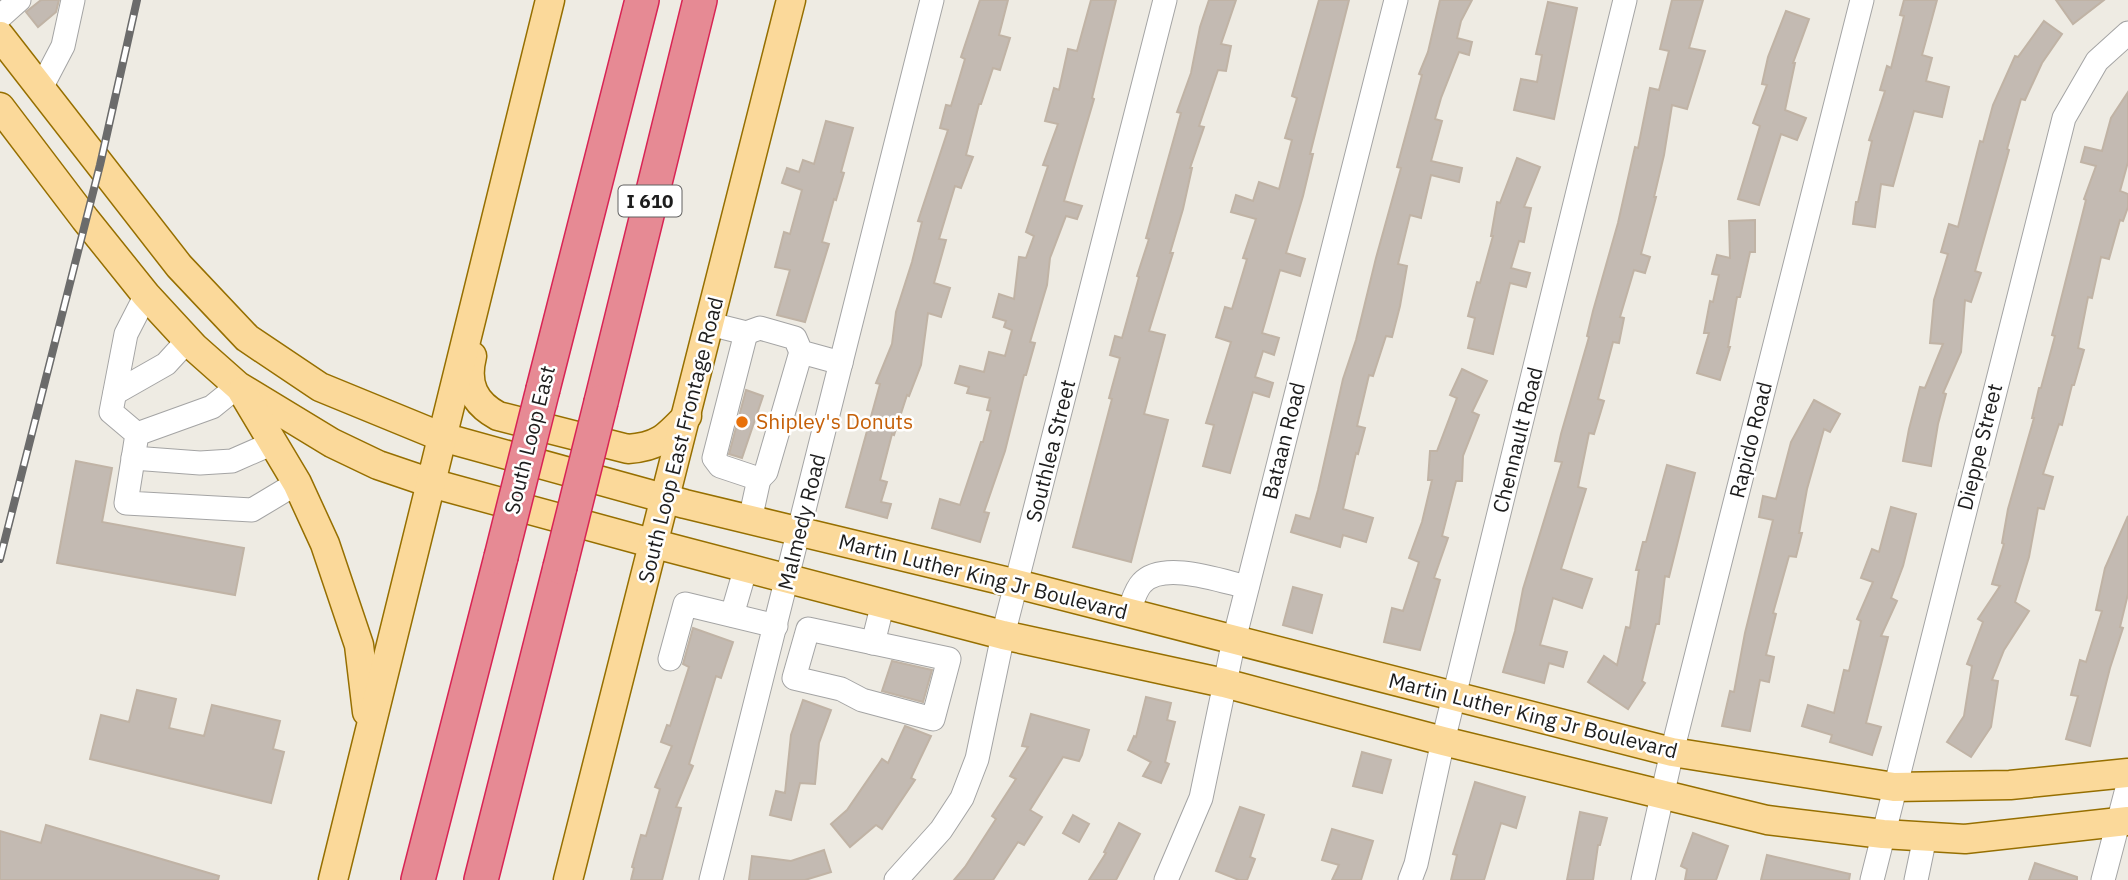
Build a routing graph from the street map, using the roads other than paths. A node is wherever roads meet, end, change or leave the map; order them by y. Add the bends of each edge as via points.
1 (19, 0) edge
2 (73, 0) edge
3 (550, 0) edge
4 (642, 0) edge
5 (700, 0) edge
6 (791, 0) edge
7 (932, 0) edge
8 (1165, 0) edge
9 (1396, 0) edge
10 (1625, 0) edge
11 (1862, 0) edge
12 (0, 17) edge
13 (2128, 33) edge
14 (0, 36) edge
15 (41, 88) junction
16 (0, 107) edge
17 (86, 147) junction
18 (53, 176) junction
19 (506, 179) junction
20 (179, 266) junction
21 (146, 295) junction
22 (710, 324) junction
23 (746, 332) junction
24 (188, 340) junction
25 (801, 352) junction
26 (841, 363) junction
27 (238, 386) junction
28 (115, 393) junction
29 (687, 416) junction
30 (137, 434) junction
31 (442, 437) junction
32 (273, 443) junction
33 (133, 458) junction
34 (759, 479) junction
35 (431, 482) junction
36 (297, 483) junction
37 (666, 499) junction
38 (750, 520) junction
39 (798, 532) junction
40 (654, 544) junction
41 (746, 567) junction
42 (788, 578) junction
43 (1017, 584) junction
44 (1247, 587) junction
45 (883, 603) junction
46 (1128, 613) junction
47 (732, 615) junction
48 (935, 617) junction
49 (776, 626) junction
50 (1003, 635) junction
51 (1234, 640) junction
52 (873, 643) junction
53 (925, 654) junction
54 (670, 659) dead end
55 (767, 661) junction
56 (797, 669) junction
57 (1224, 683) junction
58 (1455, 696) junction
59 (1443, 741) junction
60 (1672, 752) junction
61 (366, 755) junction
62 (2128, 774) edge
63 (2128, 785) edge
64 (1894, 787) junction
65 (1662, 796) junction
66 (2123, 822) edge
67 (1882, 834) junction
68 (1925, 837) junction
69 (1879, 879) edge
70 (333, 880) edge
71 (418, 880) edge
72 (481, 880) edge
73 (568, 880) edge
74 (711, 880) edge
75 (896, 880) edge
76 (1166, 880) edge
77 (1409, 880) edge
78 (1643, 880) edge
79 (1916, 880) edge
80 (2103, 880) edge

1 - 12 street
2 - 15 street via 63,46
3 - 19 main road
4 - 71 highway, South Loop East / I 610, bridge
5 - 72 highway, I 610, bridge
6 - 22 main road, South Loop East Frontage Road
7 - 26 street, Malmedy Road
8 - 43 street, Southlea Street
9 - 44 street, Bataan Road
10 - 58 street, Chennault Road
11 - 60 street, Rapido Road
13 - 64 street, Dieppe Street via 2098,61 2064,118
14 - 15 main road, Martin Luther King Jr Boulevard
15 - 17 main road, Martin Luther King Jr Boulevard
16 - 18 main road
17 - 18 main road
17 - 20 main road, Martin Luther King Jr Boulevard
18 - 21 main road
19 - 29 main road via 506,218 470,364 473,395 498,416 628,449 648,448 666,438
19 - 31 main road
20 - 21 main road
20 - 31 main road, Martin Luther King Jr Boulevard via 247,338 320,387
21 - 24 main road
21 - 28 street via 126,334
22 - 23 street
22 - 29 main road, South Loop East Frontage Road
23 - 25 street via 760,328 795,338
23 - 34 street via 714,458 720,467
24 - 27 main road
24 - 28 street via 166,364
25 - 26 street
25 - 34 street via 766,472
26 - 39 street, Malmedy Road
27 - 30 street via 212,408
27 - 32 main road
27 - 35 main road via 332,443 377,465
28 - 30 street via 111,412
29 - 37 main road, South Loop East Frontage Road
30 - 33 street
31 - 35 main road
31 - 37 main road, Martin Luther King Jr Boulevard
32 - 33 street via 232,461
32 - 36 main road
33 - 36 street via 126,503 252,510
34 - 38 street
35 - 40 main road
35 - 61 main road
36 - 61 main road via 325,544 359,645 367,702
37 - 38 main road, Martin Luther King Jr Boulevard
37 - 40 main road, South Loop East Frontage Road
38 - 39 main road, Martin Luther King Jr Boulevard
39 - 42 street, Malmedy Road
39 - 43 main road, Martin Luther King Jr Boulevard
40 - 41 main road
40 - 73 main road, South Loop East Frontage Road
41 - 42 main road
41 - 47 street
42 - 45 main road
42 - 49 street, Malmedy Road
43 - 46 main road, Martin Luther King Jr Boulevard
43 - 50 street, Southlea Street
44 - 46 street via 1181,572 1153,575 1140,584
44 - 51 street, Bataan Road
45 - 48 main road
45 - 52 street
46 - 51 main road, Martin Luther King Jr Boulevard
47 - 49 street
47 - 54 street via 685,604
48 - 50 main road
48 - 53 street
49 - 55 street, Malmedy Road
50 - 57 main road
50 - 75 street, Southlea Street via 977,759 962,798 941,830
51 - 57 street, Bataan Road
51 - 58 main road, Martin Luther King Jr Boulevard
52 - 53 street
52 - 56 street via 808,629
53 - 56 street via 949,659 933,719 794,678
55 - 56 street
55 - 74 street, Malmedy Road
57 - 59 main road
57 - 76 street, Bataan Road via 1201,798
58 - 59 street, Chennault Road
58 - 60 main road, Martin Luther King Jr Boulevard
59 - 65 main road
59 - 77 street, Chennault Road
60 - 64 main road, Martin Luther King Jr Boulevard
60 - 65 street, Rapido Road
61 - 70 main road
62 - 64 main road, Martin Luther King Jr Boulevard via 2010,785
63 - 66 street
64 - 67 street, Dieppe Street
65 - 67 main road via 1767,820
65 - 78 street, Rapido Road
66 - 68 main road via 1965,839
66 - 80 street
67 - 68 main road
67 - 69 street, Dieppe Street
68 - 79 street

